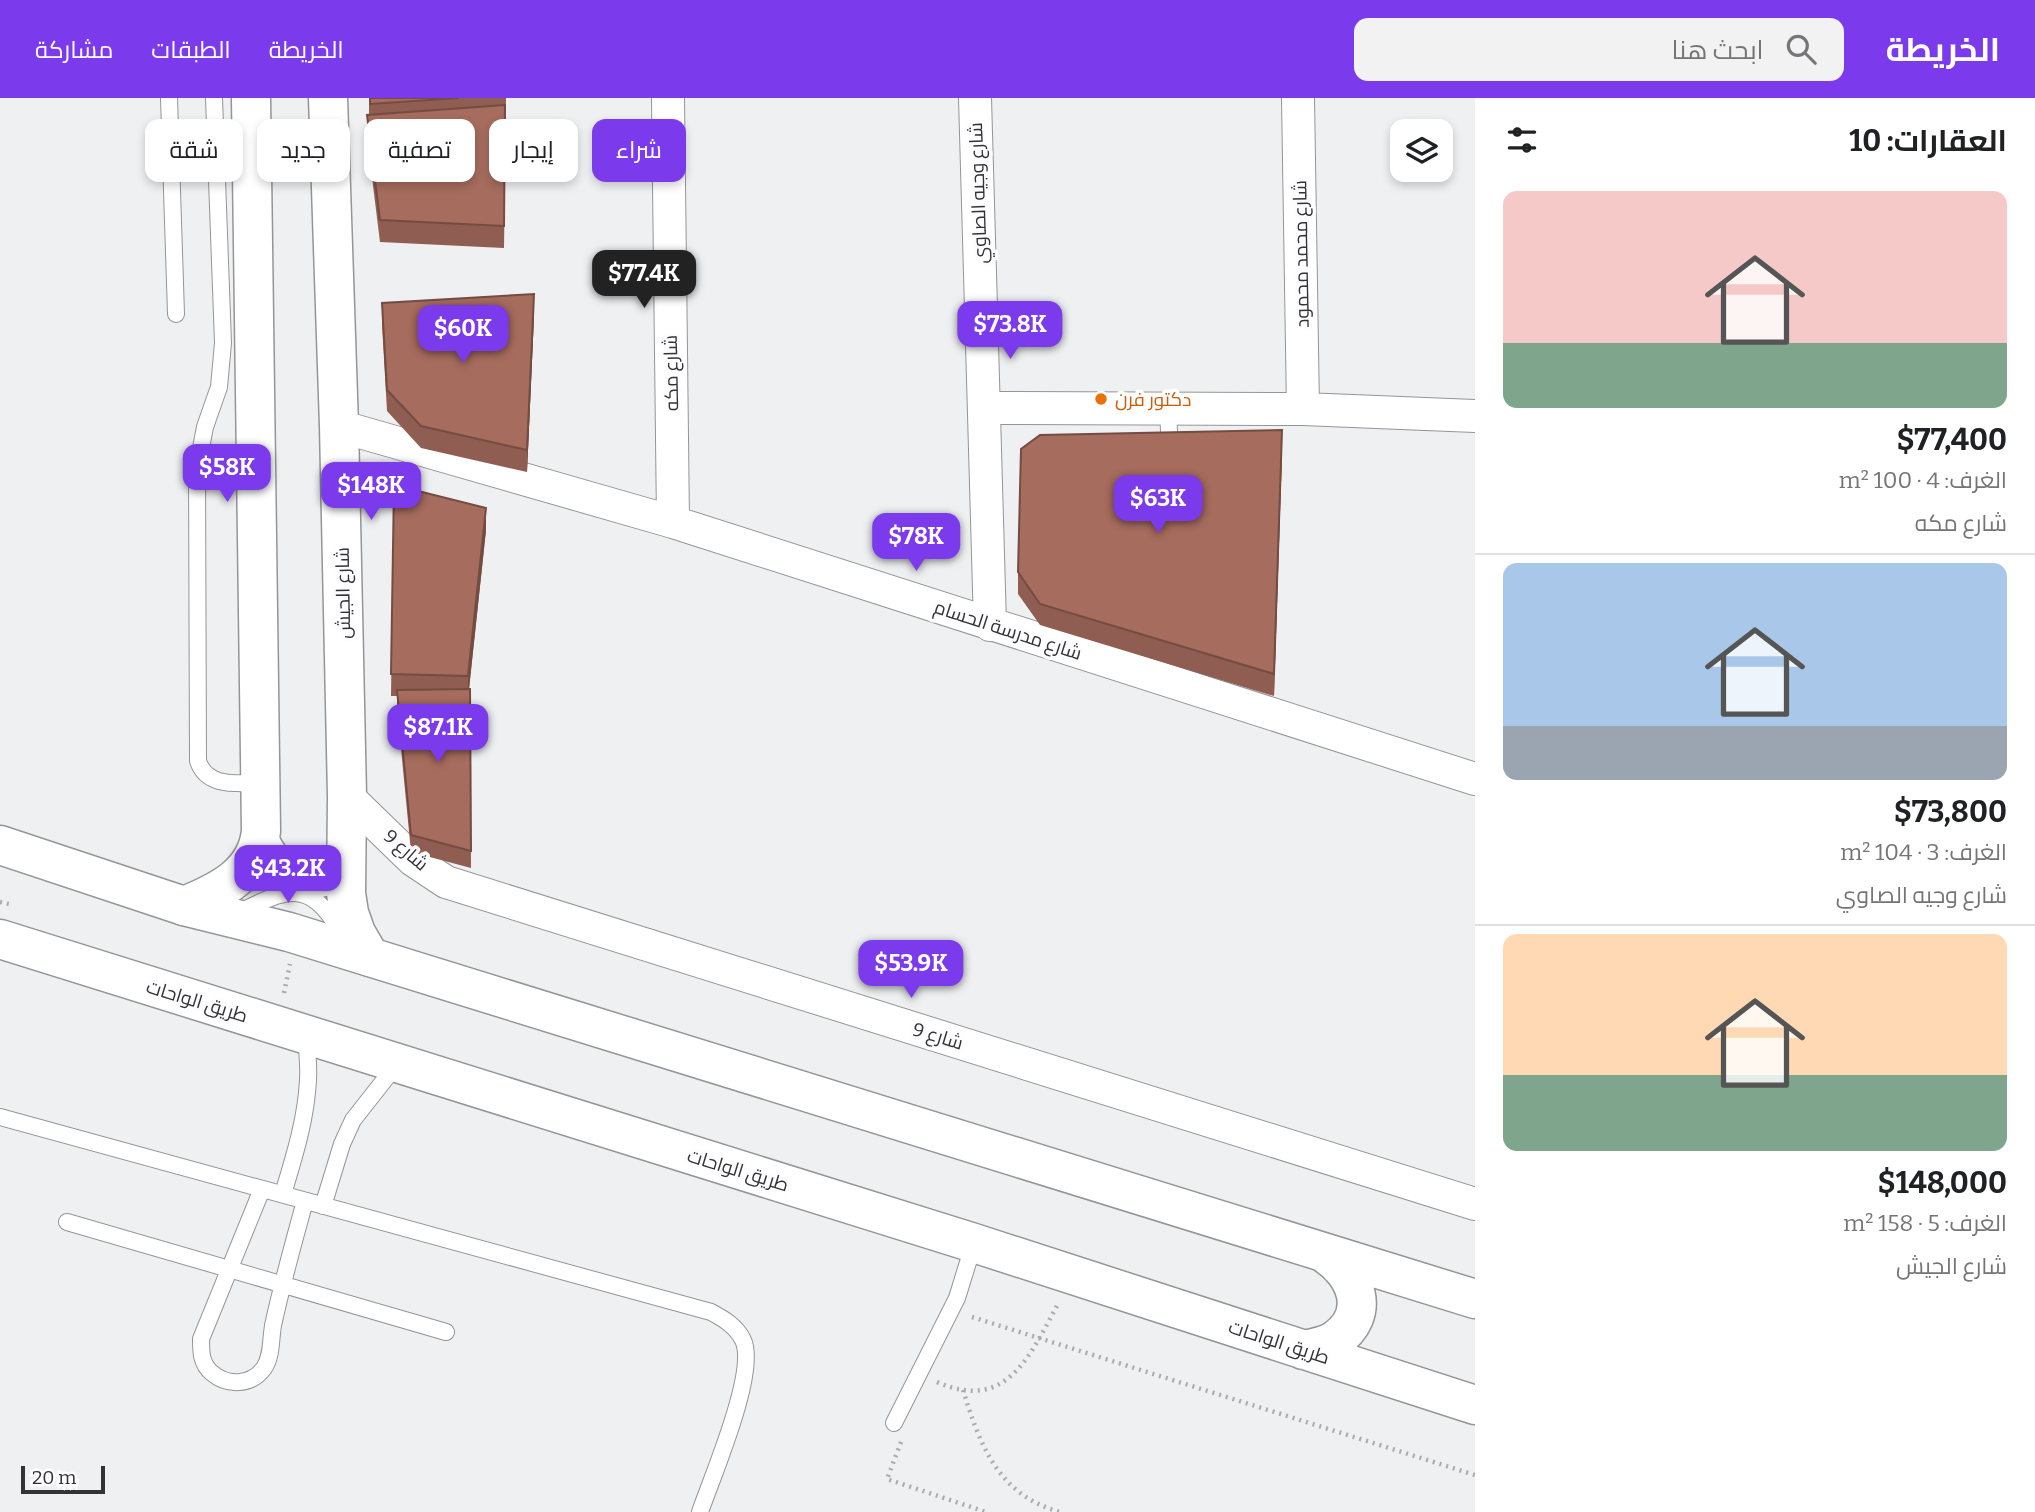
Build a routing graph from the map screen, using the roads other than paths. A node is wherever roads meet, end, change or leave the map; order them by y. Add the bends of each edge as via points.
1 (169, 98) edge
2 (214, 98) edge
3 (251, 98) edge
4 (328, 98) edge
5 (668, 98) edge
6 (975, 98) edge
7 (1298, 98) edge
8 (176, 314) dead end
9 (985, 408) junction
10 (1168, 409) junction
11 (1303, 409) junction
12 (1475, 416) edge
13 (339, 426) junction
14 (1171, 460) edge
15 (673, 522) junction
16 (990, 625) junction
17 (1475, 779) edge
18 (261, 783) junction
19 (347, 796) junction
20 (260, 841) junction
21 (0, 845) edge
22 (345, 867) junction
23 (184, 906) junction
24 (230, 917) junction
25 (0, 939) edge
26 (361, 954) junction
27 (288, 1029) junction
28 (397, 1063) junction
29 (0, 1117) edge
30 (261, 1189) junction
31 (283, 1194) junction
32 (306, 1200) junction
33 (1475, 1203) edge
34 (323, 1206) junction
35 (67, 1222) dead end
36 (974, 1243) junction
37 (1321, 1252) junction
38 (229, 1269) junction
39 (282, 1284) junction
40 (1475, 1299) edge
41 (446, 1332) dead end
42 (1303, 1350) junction
43 (1475, 1405) edge
44 (900, 1427) road end
45 (700, 1512) edge

1 - 8 lane
2 - 18 lane via 223,343 219,387 197,469 198,761 205,774 218,782
3 - 18 main road
4 - 13 main road, شارع الجيش
5 - 15 street, شارع مكه
6 - 9 street, شارع وجيه الصاوي
7 - 11 street, شارع محمد محمود
9 - 10 street
9 - 16 street, شارع وجيه الصاوي
10 - 11 street
10 - 14 lane
11 - 12 street
13 - 15 street, شارع مدرسة الحسام
13 - 19 main road, شارع الجيش
15 - 16 street, شارع مدرسة الحسام
16 - 17 street, شارع مدرسة الحسام via 1027,625
18 - 20 main road
19 - 22 main road, شارع الجيش
19 - 33 street, شارع 9 via 413,860 446,882
20 - 22 main road via 274,865 298,877 322,878
20 - 23 main road via 233,883
21 - 23 main road
22 - 26 main road, شارع الجيش via 349,913
23 - 24 main road
24 - 26 main road
24 - 26 lane via 278,894 304,895 326,909
25 - 27 main road, طريق الواحات
26 - 37 main road
27 - 28 main road, طريق الواحات
27 - 31 lane via 309,1077 302,1129
28 - 34 lane via 353,1120
28 - 36 main road, طريق الواحات
29 - 30 lane
30 - 31 lane
30 - 38 lane
31 - 32 lane
32 - 34 lane
32 - 39 lane
34 - 45 lane via 711,1312 730,1322 744,1341 744,1385
35 - 38 lane
36 - 42 main road, طريق الواحات
36 - 44 lane via 957,1298
37 - 40 main road
37 - 42 main road via 1351,1278 1356,1311 1335,1340
38 - 39 lane
38 - 39 lane via 201,1339 207,1370 220,1380 252,1379 264,1368
39 - 41 lane
42 - 43 main road, طريق الواحات

